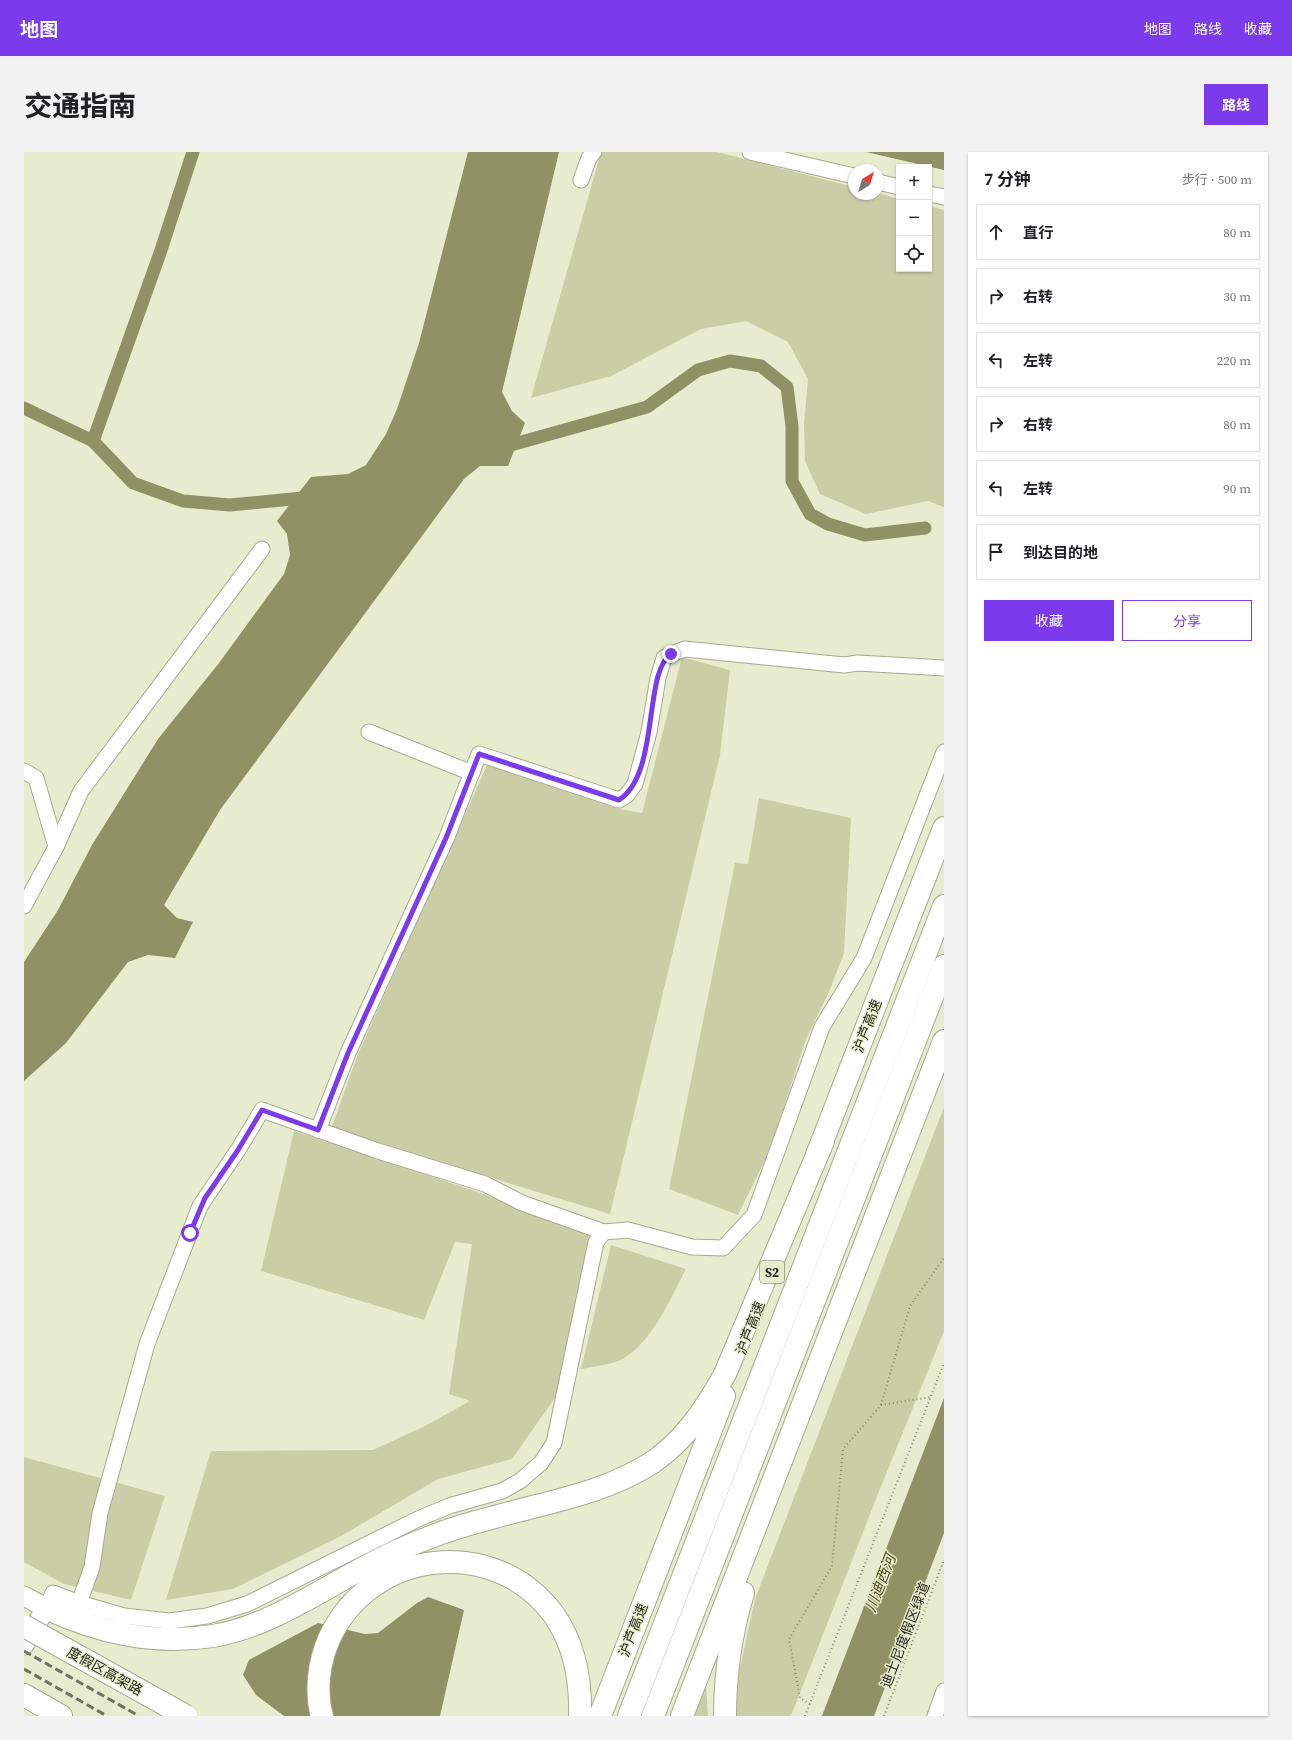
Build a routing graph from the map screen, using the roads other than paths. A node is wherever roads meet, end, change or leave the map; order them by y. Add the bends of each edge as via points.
1 (594, 152) edge
2 (750, 152) edge
3 (848, 175) edge
4 (581, 180) dead end
5 (884, 183) edge
6 (896, 186) edge
7 (932, 195) edge
8 (944, 197) edge
9 (262, 549) dead end
10 (944, 668) edge
11 (369, 732) dead end
12 (944, 752) edge
13 (24, 771) edge
14 (472, 773) junction
15 (944, 828) edge
16 (56, 847) junction
17 (24, 906) edge
18 (944, 906) edge
19 (944, 966) edge
20 (944, 1041) edge
21 (318, 1130) junction
22 (823, 1141) junction
23 (604, 1232) junction
24 (840, 1309) junction
25 (24, 1596) edge
26 (79, 1603) junction
27 (46, 1608) junction
28 (24, 1626) edge
29 (24, 1644) edge
30 (944, 1691) edge
31 (24, 1695) edge
32 (938, 1713) edge
33 (61, 1716) edge
34 (186, 1716) edge
35 (322, 1716) edge
36 (580, 1716) edge
37 (600, 1716) edge
38 (629, 1716) edge
39 (653, 1716) edge
40 (682, 1716) edge
41 (725, 1716) edge

1 - 4 street via 589,158
2 - 3 street
5 - 6 street
7 - 8 street
9 - 16 street via 81,791
10 - 14 street via 858,663 844,665 685,649 664,658 635,784 627,795 619,800 479,754
11 - 14 street
12 - 23 street via 864,958 822,1027 754,1215 723,1248 692,1247 628,1230
13 - 16 street via 36,778
14 - 21 street via 446,838 348,1053
15 - 22 highway, 沪芦高速 / S2
16 - 17 street
18 - 38 highway, 沪芦高速 / S2
19 - 39 highway
20 - 24 highway
21 - 23 street via 485,1184 522,1203
21 - 26 street via 262,1110 200,1206 147,1344 100,1513 92,1567
22 - 27 highway via 725,1374 710,1402 692,1427 652,1462 626,1477 587,1493 490,1518 396,1551 283,1612 248,1627 215,1636 178,1640 143,1638 103,1630
22 - 37 highway, 沪芦高速 / S2
23 - 26 street via 596,1242 554,1443 541,1463 520,1481 502,1491 449,1506 418,1519 247,1604 206,1616 169,1621 124,1616
24 - 40 highway
24 - 41 highway via 737,1611 728,1656
25 - 27 main road
26 - 27 street via 53,1593
27 - 29 main road
28 - 34 highway, 度假区高架路, bridge
30 - 32 street
31 - 33 highway
35 - 36 highway via 318,1691 320,1669 333,1630 344,1612 359,1596 394,1573 433,1562 453,1561 476,1564 499,1572 538,1597 554,1615 566,1635 579,1678

